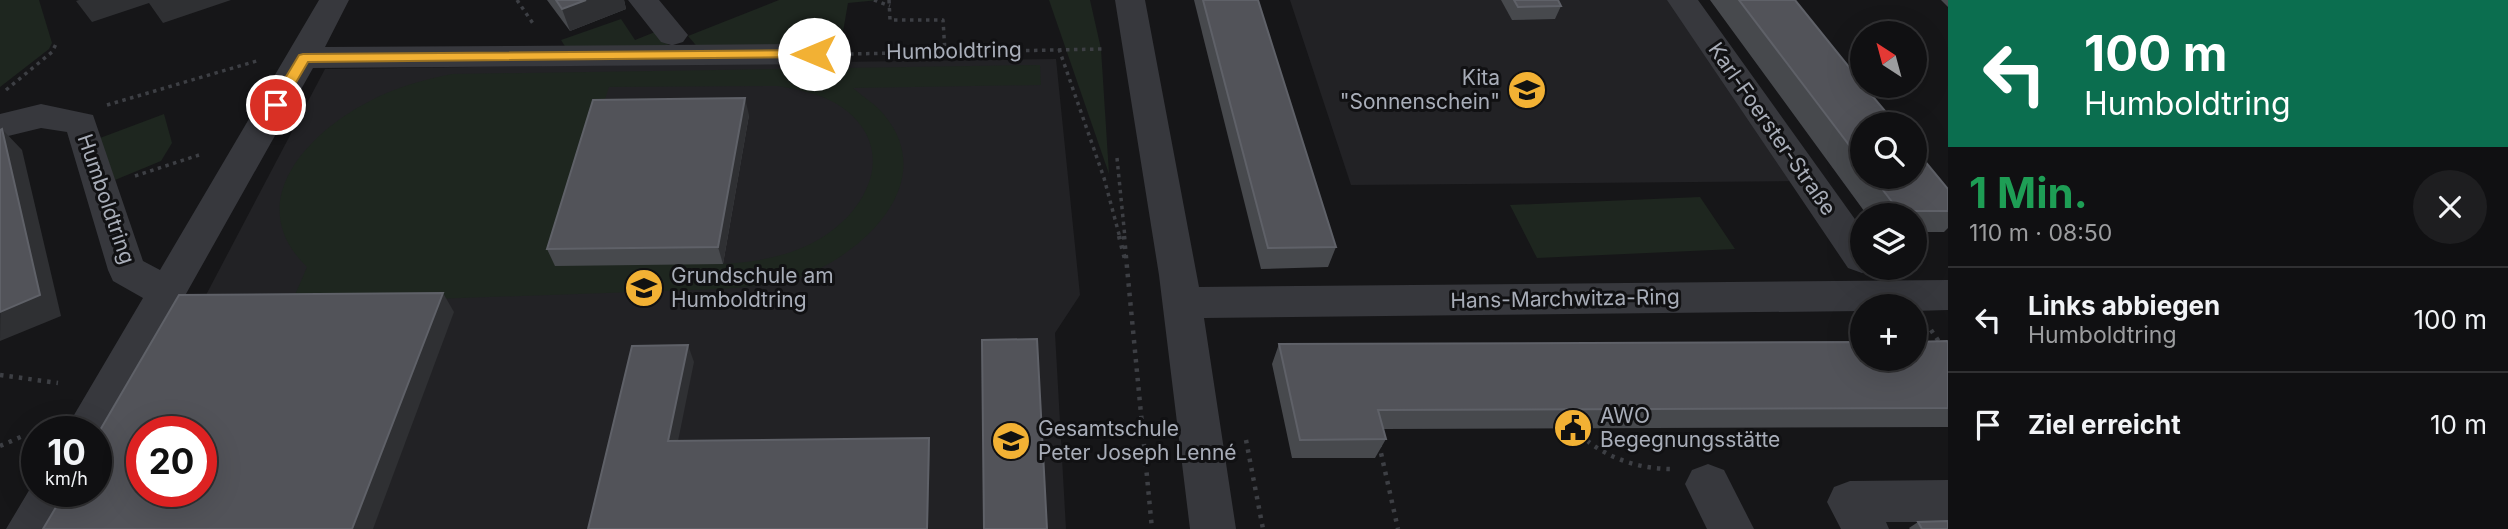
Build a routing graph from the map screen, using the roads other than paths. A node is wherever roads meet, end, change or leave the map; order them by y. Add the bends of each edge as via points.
1 (334, 0) edge
2 (642, 0) edge
3 (1130, 0) edge
4 (1682, 0) edge
5 (672, 36) dead end
6 (814, 54) road end
7 (303, 58) junction
8 (0, 126) edge
9 (1850, 241) edge
10 (1878, 282) edge
11 (168, 293) junction
12 (1948, 295) edge
13 (1182, 303) junction
14 (95, 416) edge
15 (1707, 484) road end
16 (1948, 501) edge
17 (42, 507) edge
18 (29, 529) edge
19 (1213, 529) edge
20 (1731, 529) edge
21 (1866, 529) edge

1 - 7 street
2 - 5 street
3 - 13 street
4 - 9 street, Karl-Foerster-Straße
6 - 7 street
7 - 11 street
8 - 11 street, Humboldtring via 41,116 81,123 127,270
10 - 12 street, Hans-Marchwitza-Ring
10 - 13 street, Hans-Marchwitza-Ring
11 - 14 street
13 - 19 street
15 - 20 street
16 - 21 street via 1850,502
17 - 18 street

